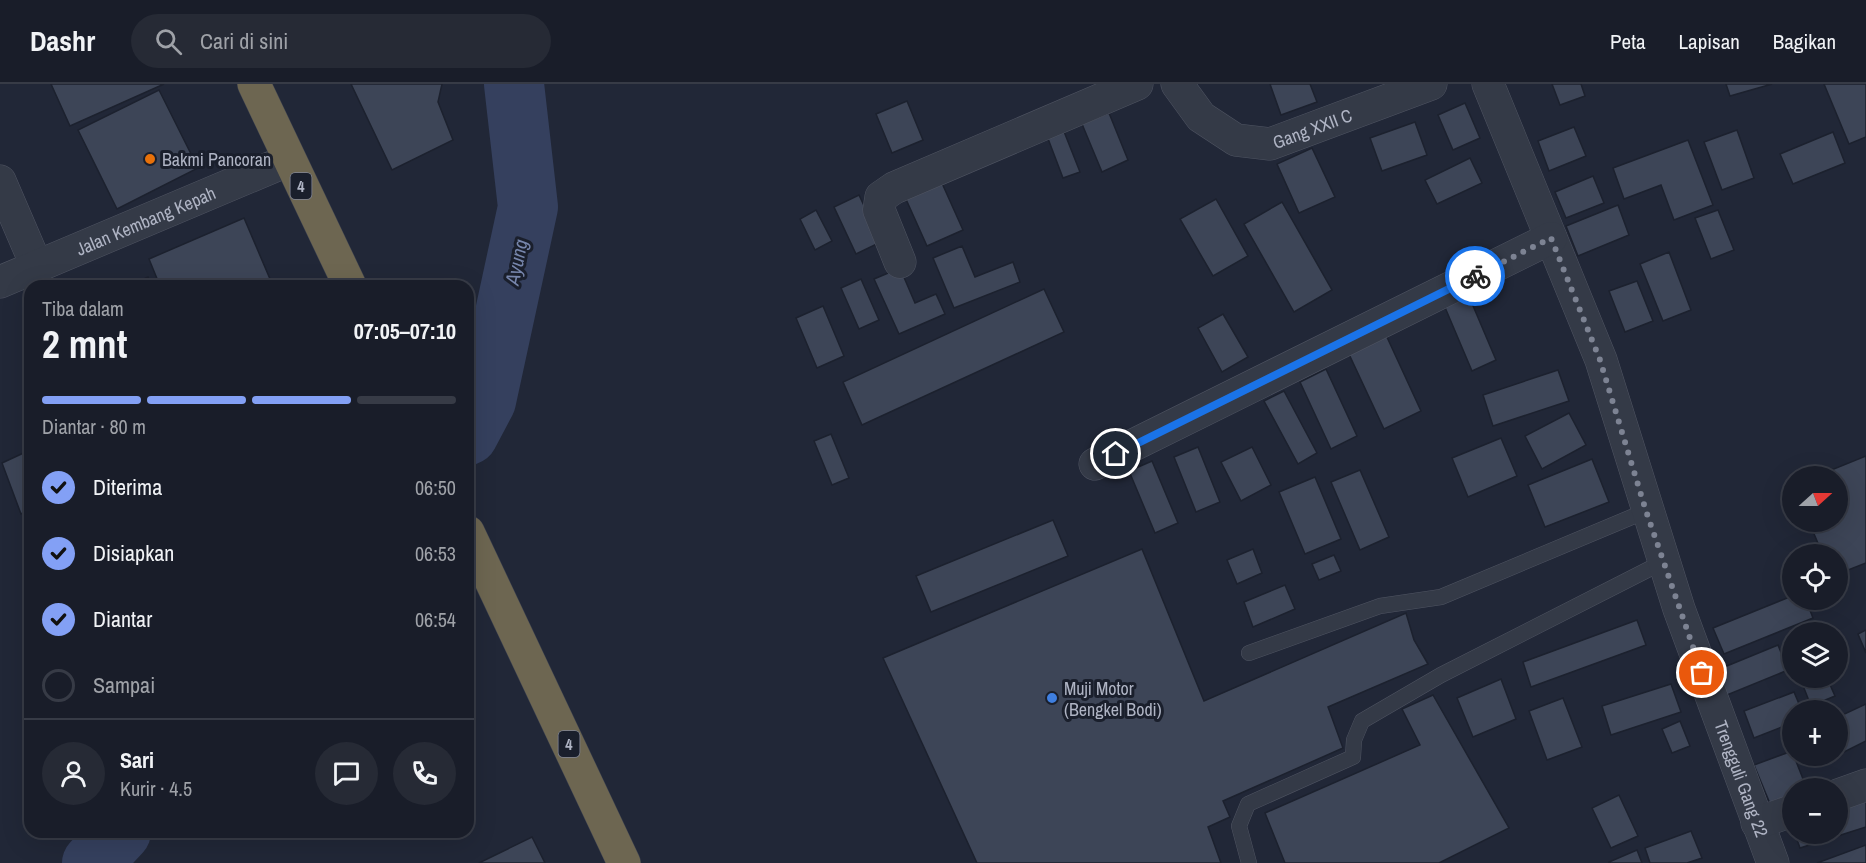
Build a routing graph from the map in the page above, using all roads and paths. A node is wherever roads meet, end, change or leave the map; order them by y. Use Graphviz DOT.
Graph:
graph roads {
  1 [pos="254,84"];
  2 [pos="1137,84"];
  3 [pos="1177,84"];
  4 [pos="1431,84"];
  5 [pos="1488,84"];
  6 [pos="289,160"];
  7 [pos="0,181"];
  8 [pos="1551,238"];
  9 [pos="900,262"];
  10 [pos="40,277"];
  11 [pos="347,280"];
  12 [pos="0,282"];
  13 [pos="1095,464"];
  14 [pos="1646,511"];
  15 [pos="474,545"];
  16 [pos="1663,562"];
  17 [pos="1250,653"];
  18 [pos="1866,785"];
  19 [pos="1848,791"];
  20 [pos="1782,814"];
  21 [pos="1757,823"];
  22 [pos="624,863"];
  23 [pos="1249,863"];
  24 [pos="1773,863"];
  1 -- 6 [label="highway, 4"];
  2 -- 9 [label="street"];
  3 -- 4 [label="street, Gang XXII C"];
  5 -- 8 [label="street, Trengguli Gang 22"];
  6 -- 10 [label="street, Jalan Kembang Kepah"];
  6 -- 11 [label="highway, 4"];
  7 -- 10 [label="street"];
  8 -- 13 [label="street"];
  8 -- 14 [label="street, Trengguli Gang 22"];
  10 -- 12 [label="street, Jalan Kembang Kepah"];
  14 -- 16 [label="street, Trengguli Gang 22"];
  14 -- 17 [label="lane"];
  15 -- 22 [label="highway, 4"];
  16 -- 21 [label="street, Trengguli Gang 22"];
  16 -- 23 [label="lane"];
  18 -- 19 [label="street"];
  20 -- 21 [label="street"];
  21 -- 24 [label="street, Trengguli Gang 22"];
}
